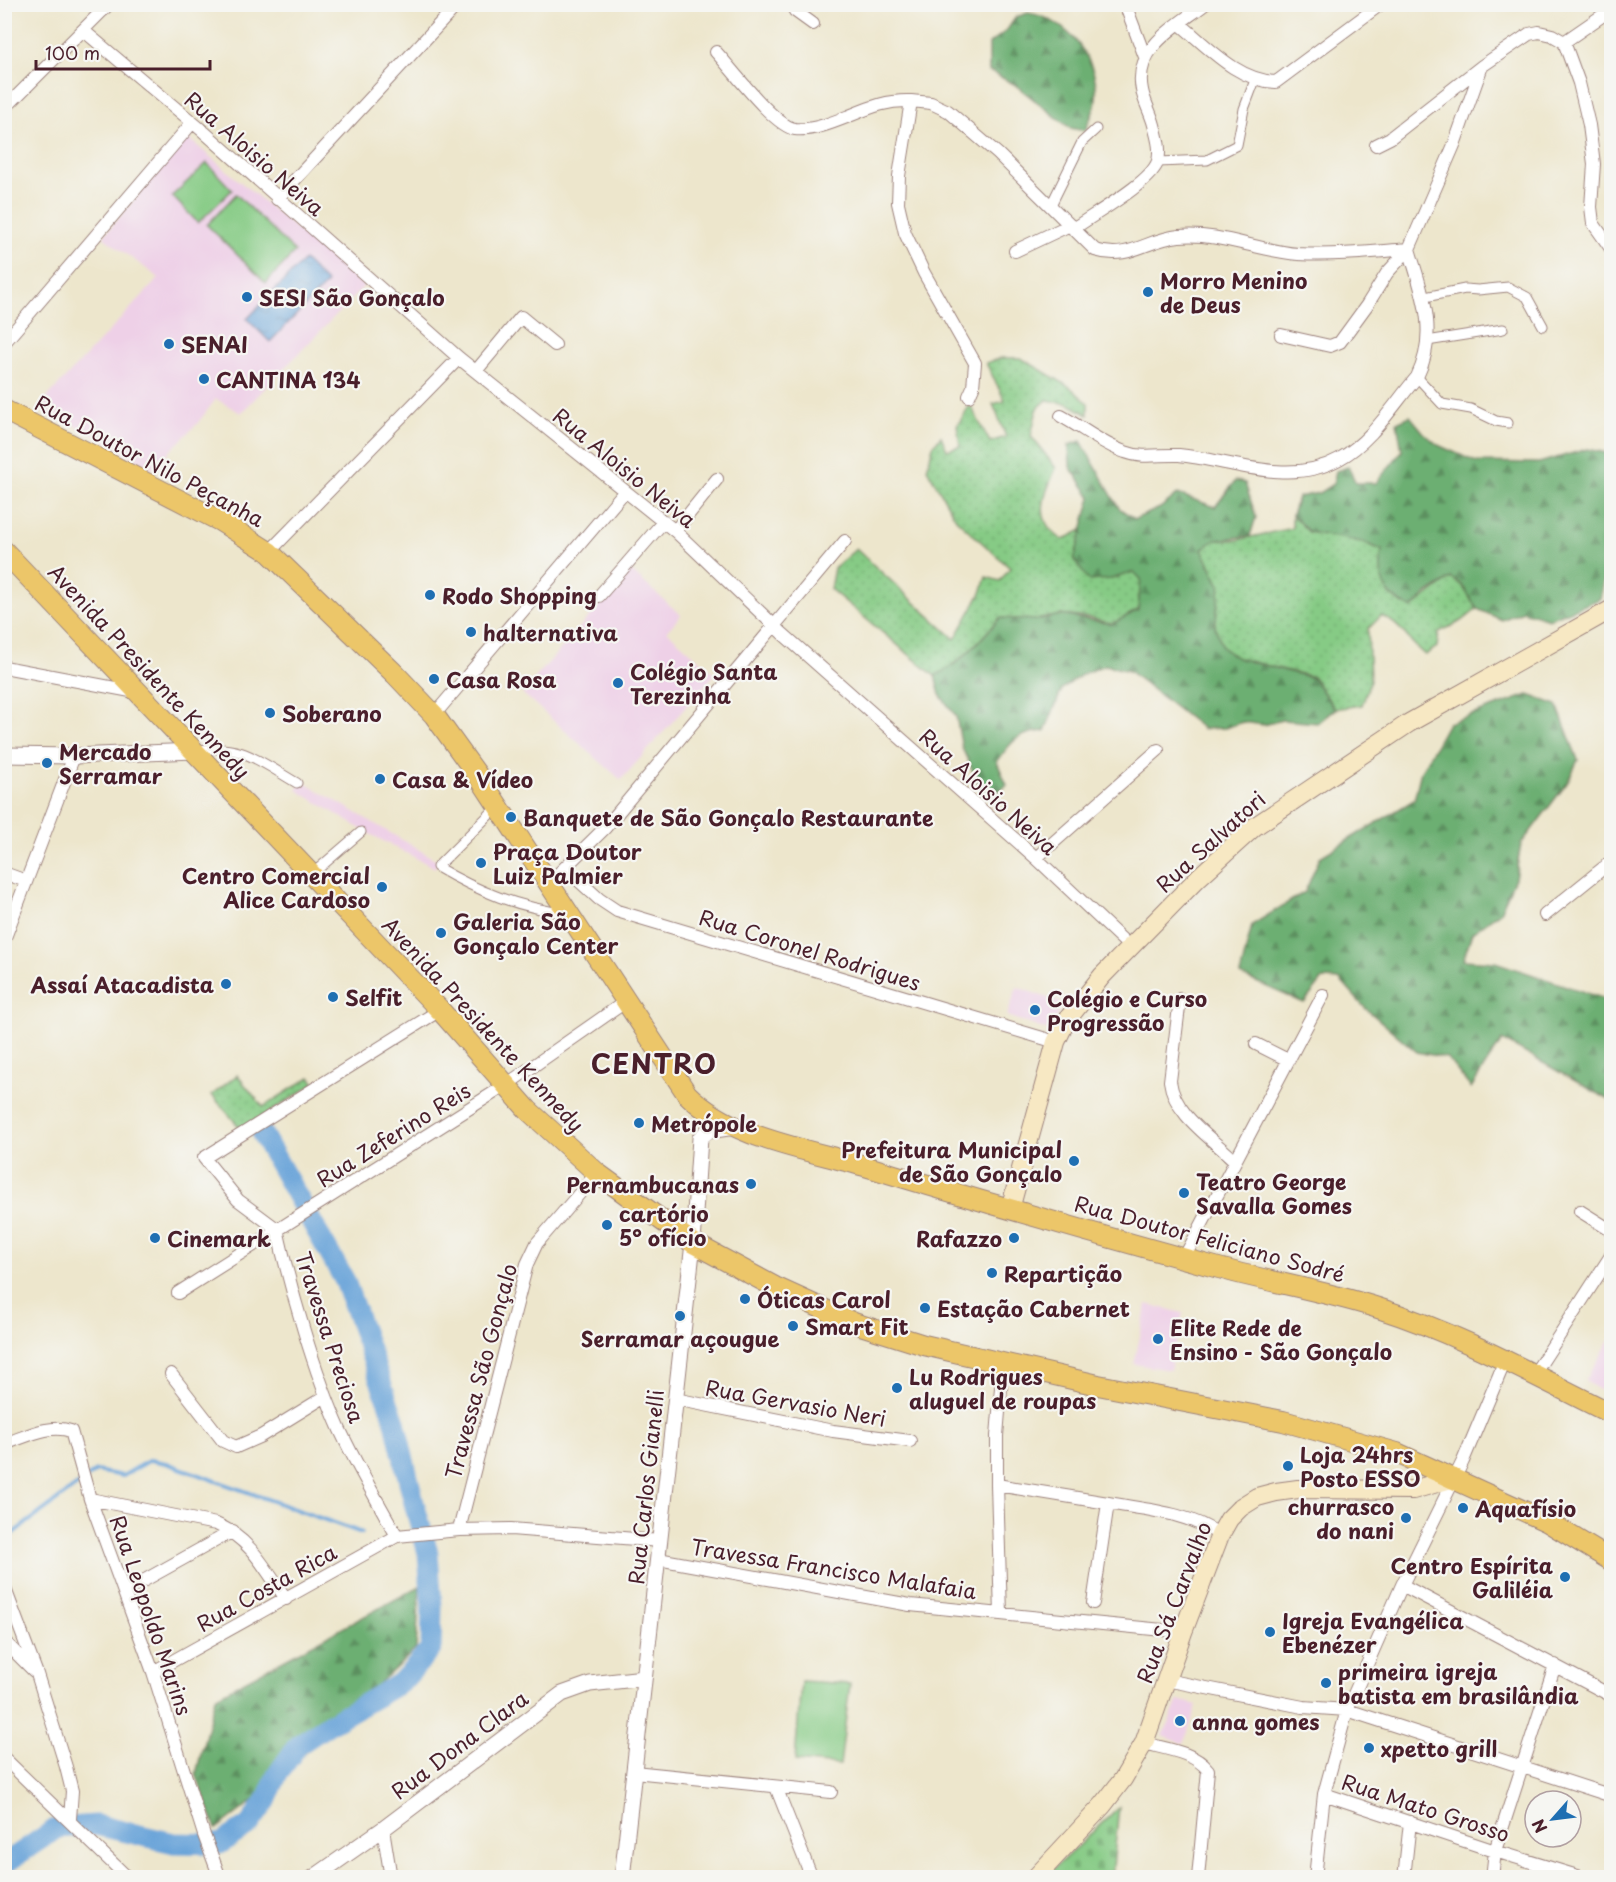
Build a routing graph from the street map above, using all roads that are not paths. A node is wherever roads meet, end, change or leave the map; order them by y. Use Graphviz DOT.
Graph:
graph roads {
  1 [pos="109,4"];
  2 [pos="458,4"];
  3 [pos="791,4"];
  4 [pos="1125,4"];
  5 [pos="1205,4"];
  6 [pos="1381,4"];
  7 [pos="1607,9"];
  8 [pos="813,24"];
  9 [pos="1180,24"];
  10 [pos="84,31"];
  11 [pos="1564,42"];
  12 [pos="716,52"];
  13 [pos="1145,57"];
  14 [pos="1482,66"];
  15 [pos="1255,80"];
  16 [pos="911,101"];
  17 [pos="4,109"];
  18 [pos="192,123"];
  19 [pos="1096,129"];
  20 [pos="1376,145"];
  21 [pos="1158,162"];
  22 [pos="277,199"];
  23 [pos="1051,205"];
  24 [pos="1071,227"];
  25 [pos="1409,249"];
  26 [pos="1611,250"];
  27 [pos="1015,251"];
  28 [pos="1425,297"];
  29 [pos="1544,326"];
  30 [pos="1503,329"];
  31 [pos="1281,335"];
  32 [pos="1428,341"];
  33 [pos="4,343"];
  34 [pos="555,345"];
  35 [pos="459,358"];
  36 [pos="476,371"];
  37 [pos="1417,377"];
  38 [pos="969,396"];
  39 [pos="4,410"];
  40 [pos="1061,416"];
  41 [pos="1508,423"];
  42 [pos="717,479"];
  43 [pos="625,491"];
  44 [pos="664,521"];
  45 [pos="675,531"];
  46 [pos="845,541"];
  47 [pos="4,551"];
  48 [pos="269,552"];
  49 [pos="599,596"];
  50 [pos="1611,609"];
  51 [pos="774,625"];
  52 [pos="4,667"];
  53 [pos="140,692"];
  54 [pos="434,715"];
  55 [pos="1158,750"];
  56 [pos="194,751"];
  57 [pos="4,755"];
  58 [pos="74,756"];
  59 [pos="297,783"];
  60 [pos="497,807"];
  61 [pos="361,831"];
  62 [pos="1036,858"];
  63 [pos="1611,861"];
  64 [pos="566,869"];
  65 [pos="4,873"];
  66 [pos="311,875"];
  67 [pos="26,881"];
  68 [pos="548,884"];
  69 [pos="567,914"];
  70 [pos="1545,915"];
  71 [pos="4,939"];
  72 [pos="1130,946"];
  73 [pos="1323,995"];
  74 [pos="1180,999"];
  75 [pos="626,1002"];
  76 [pos="440,1010"];
  77 [pos="1056,1042"];
  78 [pos="1256,1044"];
  79 [pos="1288,1060"];
  80 [pos="506,1085"];
  81 [pos="735,1127"];
  82 [pos="1235,1161"];
  83 [pos="597,1173"];
  84 [pos="1010,1209"];
  85 [pos="1580,1211"];
  86 [pos="277,1229"];
  87 [pos="1611,1231"];
  88 [pos="693,1243"];
  89 [pos="1611,1254"];
  90 [pos="1184,1258"];
  91 [pos="178,1293"];
  92 [pos="1505,1361"];
  93 [pos="1003,1363"];
  94 [pos="171,1374"];
  95 [pos="1533,1376"];
  96 [pos="326,1396"];
  97 [pos="675,1399"];
  98 [pos="1611,1414"];
  99 [pos="910,1441"];
  100 [pos="4,1444"];
  101 [pos="1454,1478"];
  102 [pos="997,1485"];
  103 [pos="90,1499"];
  104 [pos="1108,1503"];
  105 [pos="459,1530"];
  106 [pos="232,1531"];
  107 [pos="401,1534"];
  108 [pos="1220,1535"];
  109 [pos="660,1541"];
  110 [pos="658,1559"];
  111 [pos="1611,1561"];
  112 [pos="1402,1585"];
  113 [pos="4,1586"];
  114 [pos="125,1591"];
  115 [pos="286,1599"];
  116 [pos="1093,1603"];
  117 [pos="1001,1614"];
  118 [pos="1183,1632"];
  119 [pos="4,1641"];
  120 [pos="1555,1665"];
  121 [pos="153,1672"];
  122 [pos="37,1674"];
  123 [pos="644,1678"];
  124 [pos="1166,1680"];
  125 [pos="1611,1696"];
  126 [pos="1347,1710"];
  127 [pos="1144,1743"];
  128 [pos="4,1758"];
  129 [pos="1521,1765"];
  130 [pos="634,1772"];
  131 [pos="776,1787"];
  132 [pos="831,1792"];
  133 [pos="1324,1794"];
  134 [pos="1611,1796"];
  135 [pos="1410,1822"];
  136 [pos="75,1824"];
  137 [pos="383,1829"];
  138 [pos="1495,1851"];
  139 [pos="1581,1877"];
  140 [pos="128,1878"];
  141 [pos="220,1878"];
  142 [pos="313,1878"];
  143 [pos="391,1878"];
  144 [pos="622,1878"];
  145 [pos="812,1878"];
  146 [pos="1035,1878"];
  147 [pos="1198,1878"];
  148 [pos="1315,1878"];
  149 [pos="1404,1878"];
  150 [pos="1492,1878"];
  1 -- 10 [label="street"];
  2 -- 22 [label="street"];
  3 -- 8 [label="street"];
  4 -- 13 [label="street"];
  5 -- 9 [label="street"];
  6 -- 15 [label="street"];
  7 -- 11 [label="street"];
  9 -- 13 [label="street"];
  9 -- 15 [label="street"];
  10 -- 17 [label="street"];
  10 -- 18 [label="street, Rua Aloisio Neiva"];
  11 -- 14 [label="street"];
  11 -- 26 [label="street"];
  12 -- 16 [label="street"];
  13 -- 21 [label="street"];
  14 -- 20 [label="street"];
  14 -- 25 [label="street"];
  15 -- 21 [label="street"];
  16 -- 23 [label="street"];
  16 -- 38 [label="street"];
  18 -- 22 [label="street, Rua Aloisio Neiva"];
  18 -- 33 [label="street"];
  19 -- 23 [label="street"];
  21 -- 24 [label="street"];
  22 -- 35 [label="street, Rua Aloisio Neiva"];
  23 -- 24 [label="street"];
  24 -- 25 [label="street"];
  24 -- 27 [label="street"];
  25 -- 28 [label="street"];
  25 -- 31 [label="street"];
  28 -- 29 [label="street"];
  28 -- 32 [label="street"];
  30 -- 32 [label="street"];
  32 -- 37 [label="street"];
  34 -- 36 [label="street"];
  35 -- 36 [label="street, Rua Aloisio Neiva"];
  35 -- 48 [label="street"];
  36 -- 43 [label="street, Rua Aloisio Neiva"];
  37 -- 40 [label="street"];
  37 -- 41 [label="street"];
  39 -- 48 [label="main road, Rua Doutor Nilo Peçanha"];
  42 -- 45 [label="street"];
  43 -- 44 [label="street, Rua Aloisio Neiva"];
  43 -- 54 [label="street"];
  44 -- 45 [label="street, Rua Aloisio Neiva"];
  44 -- 49 [label="street"];
  45 -- 51 [label="street, Rua Aloisio Neiva"];
  46 -- 51 [label="street"];
  47 -- 53 [label="main road, Avenida Presidente Kennedy"];
  48 -- 54 [label="main road, Rua Doutor Nilo Peçanha"];
  50 -- 72 [label="main road, Rua Salvatori"];
  51 -- 62 [label="street, Rua Aloisio Neiva"];
  51 -- 64 [label="street"];
  52 -- 53 [label="street"];
  53 -- 56 [label="main road, Avenida Presidente Kennedy"];
  54 -- 60 [label="main road, Rua Doutor Nilo Peçanha"];
  55 -- 62 [label="street"];
  56 -- 58 [label="street"];
  56 -- 59 [label="street"];
  56 -- 66 [label="main road, Avenida Presidente Kennedy"];
  57 -- 58 [label="street"];
  58 -- 67 [label="street"];
  60 -- 68 [label="main road, Rua Doutor Nilo Peçanha"];
  60 -- 69 [label="street"];
  61 -- 66 [label="street"];
  62 -- 72 [label="street, Rua Aloisio Neiva"];
  63 -- 70 [label="street"];
  64 -- 68 [label="street"];
  64 -- 77 [label="street, Rua Coronel Rodrigues"];
  65 -- 67 [label="street"];
  66 -- 76 [label="main road, Avenida Presidente Kennedy"];
  67 -- 71 [label="street"];
  68 -- 69 [label="main road, Rua Doutor Feliciano Sodré"];
  69 -- 75 [label="main road, Rua Doutor Feliciano Sodré"];
  72 -- 77 [label="main road, Rua Salvatori"];
  73 -- 79 [label="street"];
  74 -- 82 [label="street"];
  75 -- 80 [label="street, Rua Zeferino Reis"];
  75 -- 81 [label="main road, Rua Doutor Feliciano Sodré"];
  76 -- 80 [label="main road, Avenida Presidente Kennedy"];
  76 -- 86 [label="street, Travessa Preciosa"];
  77 -- 84 [label="main road, Rua Salvatori"];
  78 -- 79 [label="street"];
  79 -- 82 [label="street"];
  80 -- 83 [label="main road, Avenida Presidente Kennedy"];
  80 -- 86 [label="street, Rua Zeferino Reis"];
  81 -- 84 [label="main road, Rua Doutor Feliciano Sodré"];
  81 -- 88 [label="street, Rua Carlos Gianelli"];
  82 -- 90 [label="street"];
  83 -- 88 [label="main road, Avenida Presidente Kennedy"];
  83 -- 105 [label="street, Travessa São Gonçalo"];
  84 -- 90 [label="main road, Rua Doutor Feliciano Sodré"];
  85 -- 87 [label="street"];
  86 -- 91 [label="street, Rua Zeferino Reis"];
  86 -- 96 [label="street, Travessa Preciosa"];
  88 -- 93 [label="main road, Avenida Presidente Kennedy"];
  88 -- 97 [label="street, Rua Carlos Gianelli"];
  89 -- 95 [label="street"];
  90 -- 92 [label="main road, Rua Doutor Feliciano Sodré"];
  92 -- 95 [label="main road, Rua Doutor Feliciano Sodré"];
  92 -- 101 [label="street"];
  93 -- 101 [label="main road, Avenida Presidente Kennedy"];
  93 -- 102 [label="street"];
  94 -- 96 [label="street"];
  95 -- 98 [label="main road, Rua Doutor Feliciano Sodré"];
  96 -- 107 [label="street, Travessa Preciosa"];
  97 -- 99 [label="street, Rua Gervasio Neri"];
  97 -- 109 [label="street, Rua Carlos Gianelli"];
  100 -- 103 [label="street, Rua Leopoldo Marins"];
  101 -- 108 [label="main road, Rua Sá Carvalho"];
  101 -- 111 [label="main road, Avenida Presidente Kennedy"];
  101 -- 112 [label="street"];
  102 -- 104 [label="street"];
  102 -- 117 [label="street"];
  103 -- 106 [label="street"];
  103 -- 114 [label="street, Rua Leopoldo Marins"];
  104 -- 108 [label="street"];
  104 -- 116 [label="street"];
  105 -- 107 [label="street"];
  105 -- 109 [label="street"];
  106 -- 114 [label="street"];
  106 -- 115 [label="street"];
  107 -- 115 [label="street, Rua Costa Rica"];
  108 -- 118 [label="main road, Rua Sá Carvalho"];
  109 -- 110 [label="street, Rua Carlos Gianelli"];
  110 -- 117 [label="street, Travessa Francisco Malafaia"];
  110 -- 123 [label="street, Rua Carlos Gianelli"];
  112 -- 120 [label="street"];
  112 -- 126 [label="street"];
  113 -- 122 [label="street"];
  114 -- 121 [label="street, Rua Leopoldo Marins"];
  115 -- 121 [label="street, Rua Costa Rica"];
  117 -- 118 [label="street, Travessa Francisco Malafaia"];
  118 -- 124 [label="main road, Rua Sá Carvalho"];
  119 -- 122 [label="street"];
  120 -- 125 [label="street"];
  120 -- 129 [label="street"];
  121 -- 141 [label="street, Rua Leopoldo Marins"];
  122 -- 136 [label="street"];
  123 -- 130 [label="street, Rua Carlos Gianelli"];
  123 -- 137 [label="street, Rua Dona Clara"];
  124 -- 126 [label="street"];
  124 -- 127 [label="main road, Rua Sá Carvalho"];
  126 -- 129 [label="street"];
  126 -- 133 [label="street"];
  127 -- 146 [label="main road, Rua Sá Carvalho"];
  127 -- 147 [label="street"];
  128 -- 136 [label="street"];
  129 -- 134 [label="street"];
  129 -- 138 [label="street"];
  130 -- 131 [label="street"];
  130 -- 144 [label="street, Rua Carlos Gianelli"];
  131 -- 132 [label="street"];
  131 -- 145 [label="street"];
  133 -- 135 [label="street, Rua Mato Grosso"];
  133 -- 148 [label="street"];
  135 -- 138 [label="street, Rua Mato Grosso"];
  135 -- 149 [label="street"];
  136 -- 140 [label="street"];
  137 -- 142 [label="street, Rua Dona Clara"];
  137 -- 143 [label="street"];
  138 -- 139 [label="street, Rua Mato Grosso"];
  138 -- 150 [label="street"];
}
